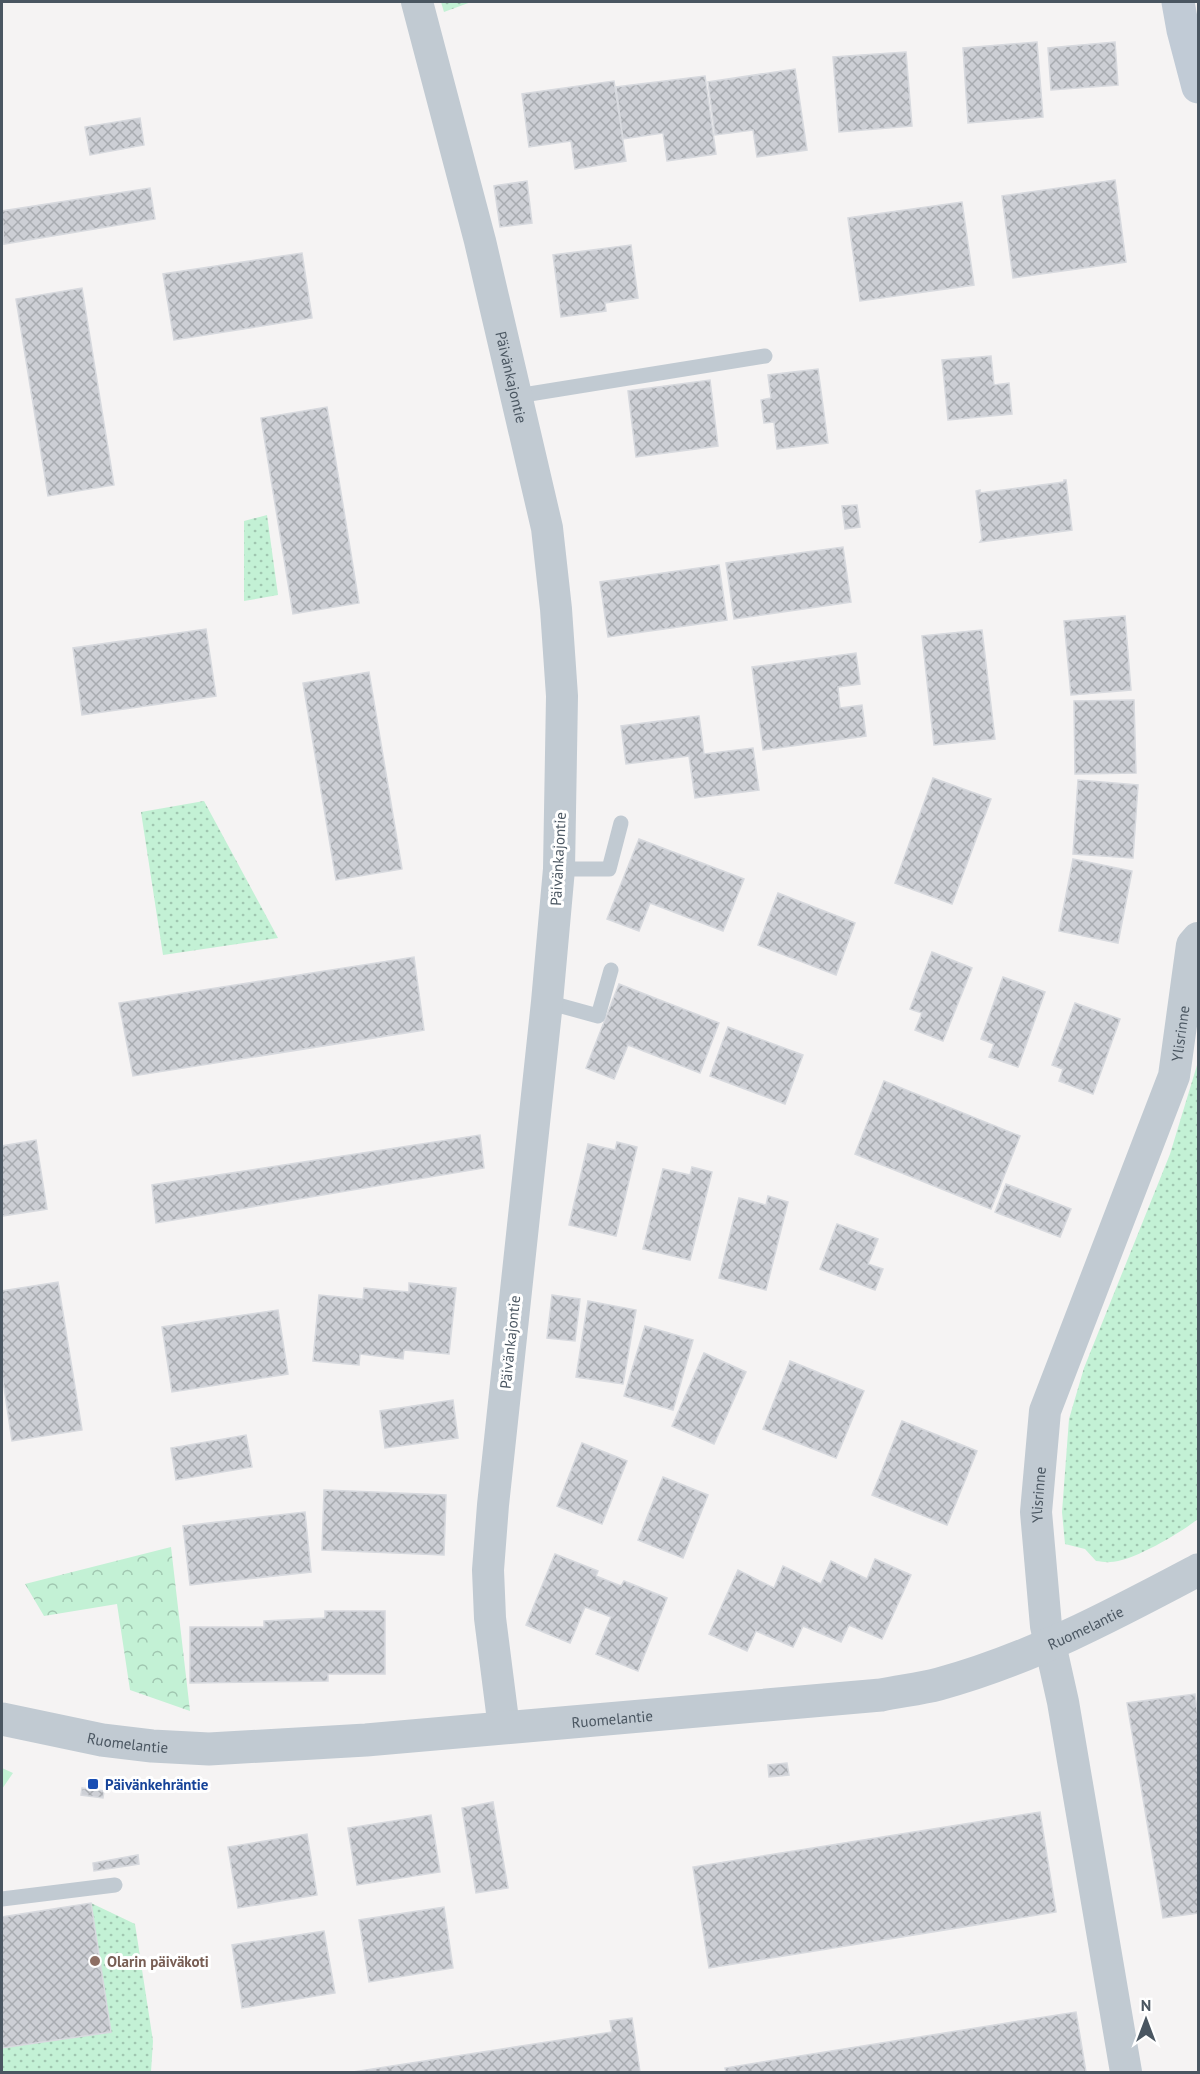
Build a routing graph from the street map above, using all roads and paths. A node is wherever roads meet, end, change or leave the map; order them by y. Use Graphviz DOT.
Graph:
graph roads {
  1 [pos="417,2"];
  2 [pos="1178,2"];
  3 [pos="1198,87"];
  4 [pos="765,356"];
  5 [pos="517,396"];
  6 [pos="621,823"];
  7 [pos="559,869"];
  8 [pos="1198,938"];
  9 [pos="611,970"];
  10 [pos="547,1002"];
  11 [pos="1198,1570"];
  12 [pos="1050,1644"];
  13 [pos="2,1719"];
  14 [pos="504,1728"];
  15 [pos="115,1885"];
  16 [pos="2,1899"];
  17 [pos="1126,2073"];
  1 -- 5 [label="street, Päivänkajontie"];
  2 -- 3 [label="main road"];
  4 -- 5 [label="lane"];
  5 -- 7 [label="street, Päivänkajontie"];
  6 -- 7 [label="lane"];
  7 -- 10 [label="street, Päivänkajontie"];
  8 -- 12 [label="street, Ylisrinne"];
  9 -- 10 [label="lane"];
  10 -- 14 [label="street, Päivänkajontie"];
  11 -- 12 [label="street, Ruomelantie"];
  12 -- 14 [label="street, Ruomelantie"];
  12 -- 17 [label="street, Ylisrinne"];
  13 -- 14 [label="street, Ruomelantie"];
  15 -- 16 [label="lane"];
}
